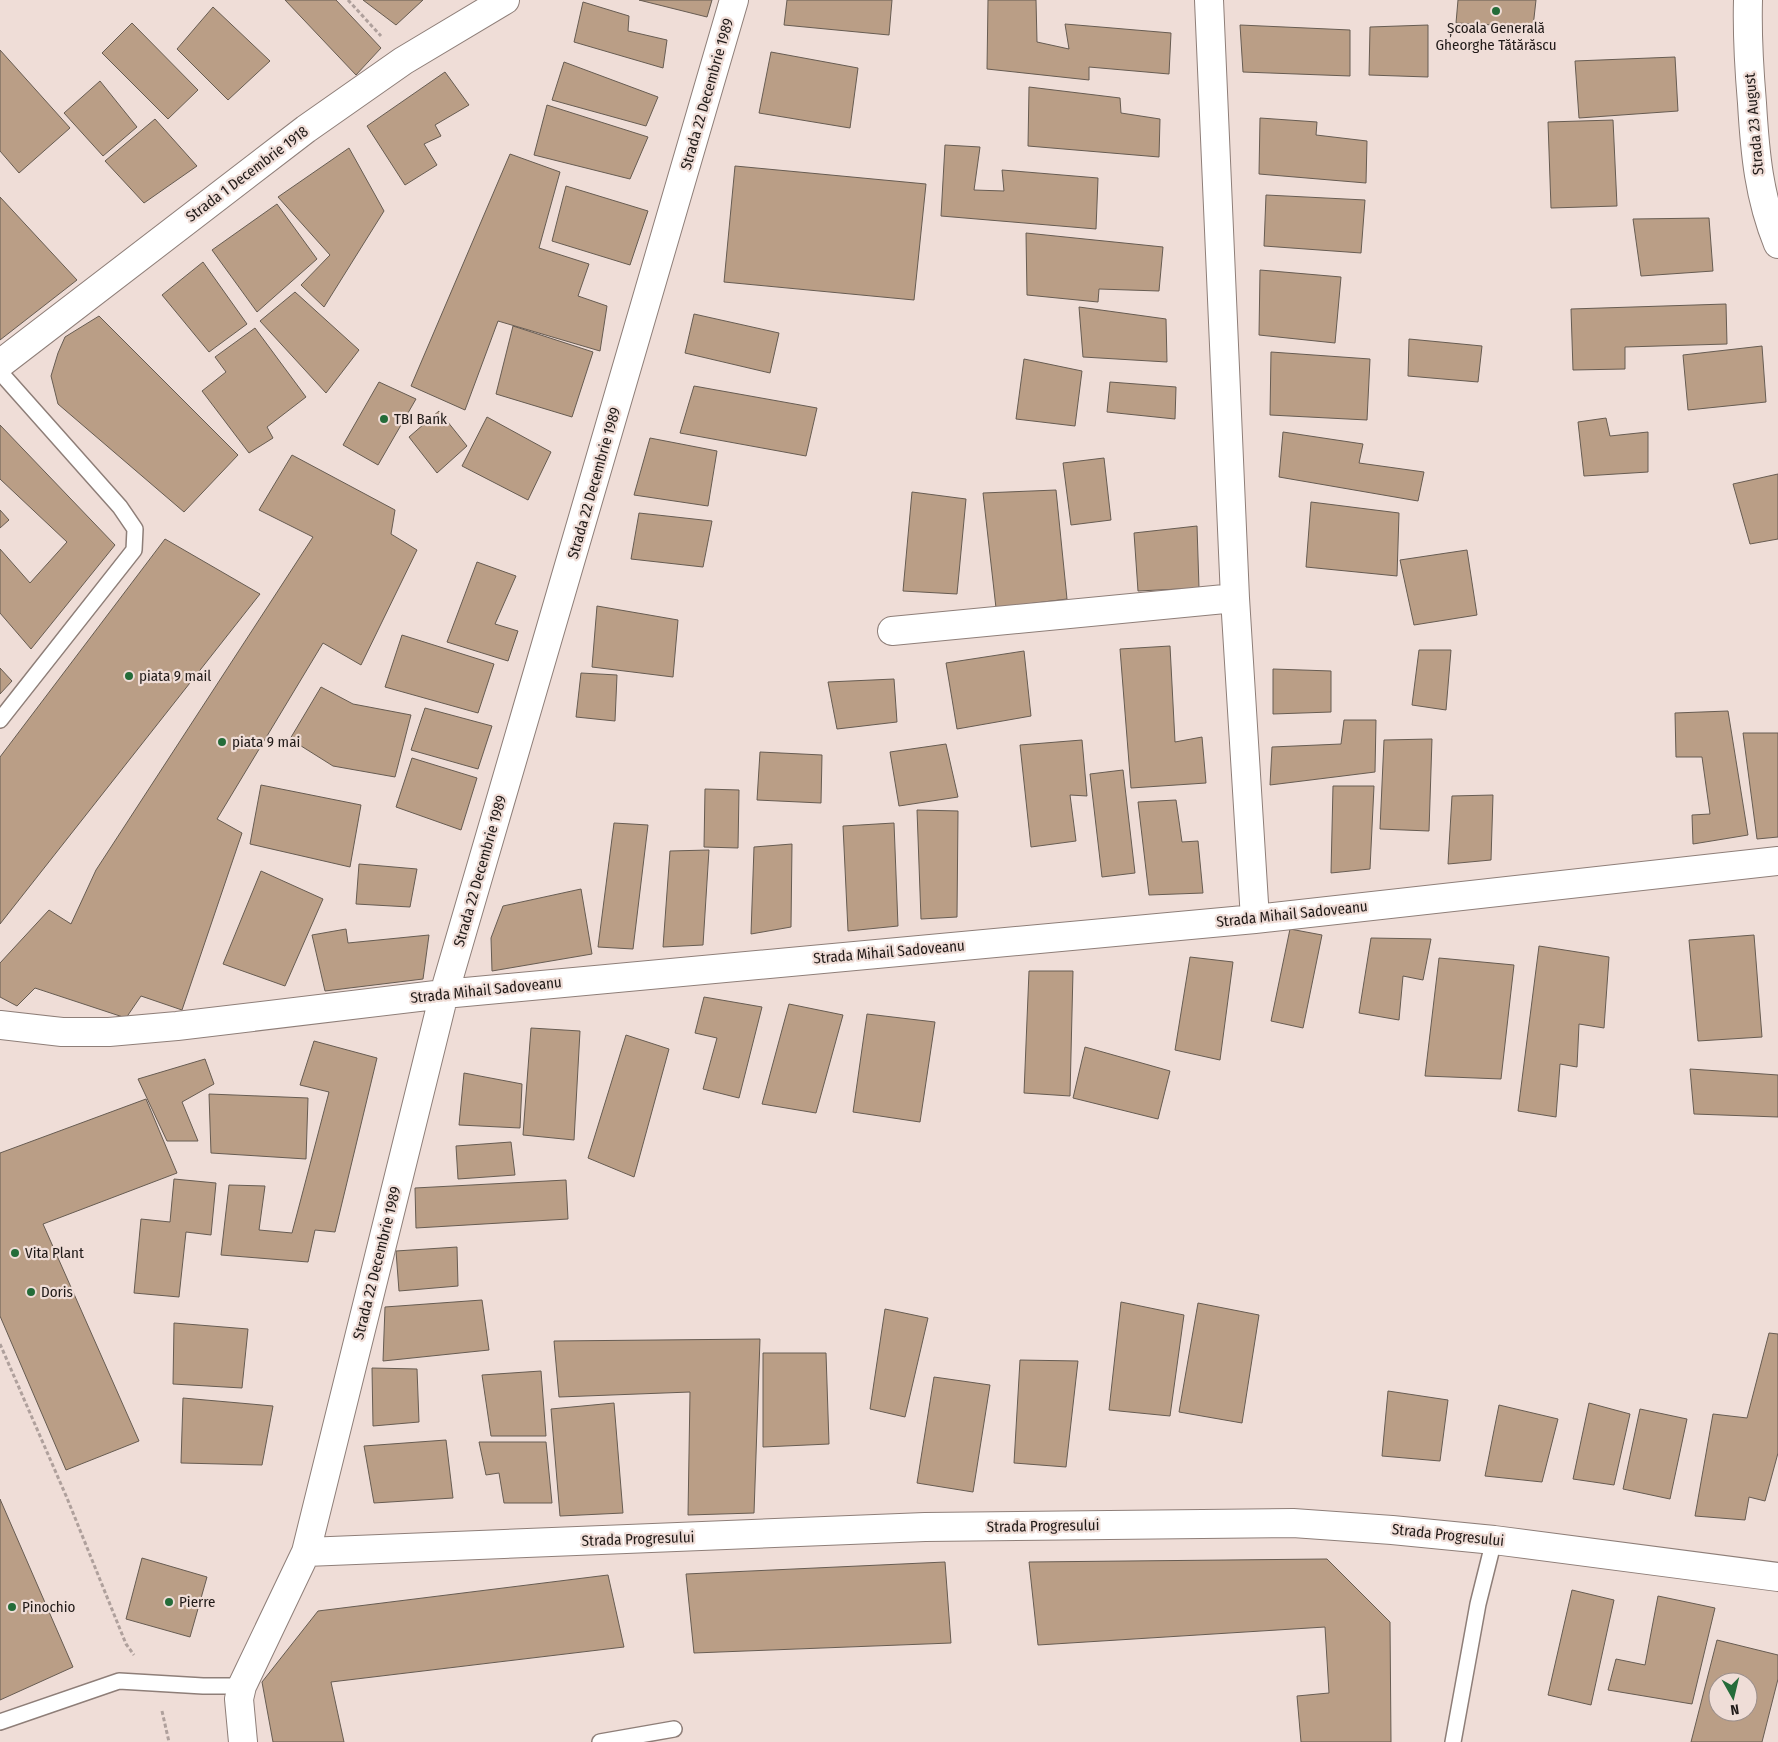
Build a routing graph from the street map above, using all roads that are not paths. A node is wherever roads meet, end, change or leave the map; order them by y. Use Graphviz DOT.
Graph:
graph roads {
  1 [pos="505,0"];
  2 [pos="734,0"];
  3 [pos="1209,0"];
  4 [pos="1748,0"];
  5 [pos="1778,244"];
  6 [pos="0,364"];
  7 [pos="0,372"];
  8 [pos="1235,598"];
  9 [pos="892,631"];
  10 [pos="0,720"];
  11 [pos="1778,861"];
  12 [pos="1255,918"];
  13 [pos="444,994"];
  14 [pos="0,1025"];
  15 [pos="1494,1540"];
  16 [pos="306,1552"];
  17 [pos="1778,1577"];
  18 [pos="242,1686"];
  19 [pos="0,1722"];
  20 [pos="674,1728"];
  21 [pos="243,1742"];
  22 [pos="600,1742"];
  23 [pos="1453,1742"];
  1 -- 6 [label="street, Strada 1 Decembrie 1918"];
  2 -- 13 [label="street, Strada 22 Decembrie 1989"];
  3 -- 8 [label="street"];
  4 -- 5 [label="street, Strada 23 August"];
  7 -- 10 [label="lane"];
  8 -- 9 [label="street"];
  8 -- 12 [label="street"];
  11 -- 12 [label="street, Strada Mihail Sadoveanu"];
  12 -- 13 [label="street, Strada Mihail Sadoveanu"];
  13 -- 14 [label="street, Strada Mihail Sadoveanu"];
  13 -- 16 [label="street, Strada 22 Decembrie 1989"];
  15 -- 16 [label="street, Strada Progresului"];
  15 -- 17 [label="street, Strada Progresului"];
  15 -- 23 [label="lane"];
  16 -- 18 [label="street, Strada 22 Decembrie 1989"];
  18 -- 19 [label="lane"];
  18 -- 21 [label="street, Strada 22 Decembrie 1989"];
  20 -- 22 [label="lane"];
}
